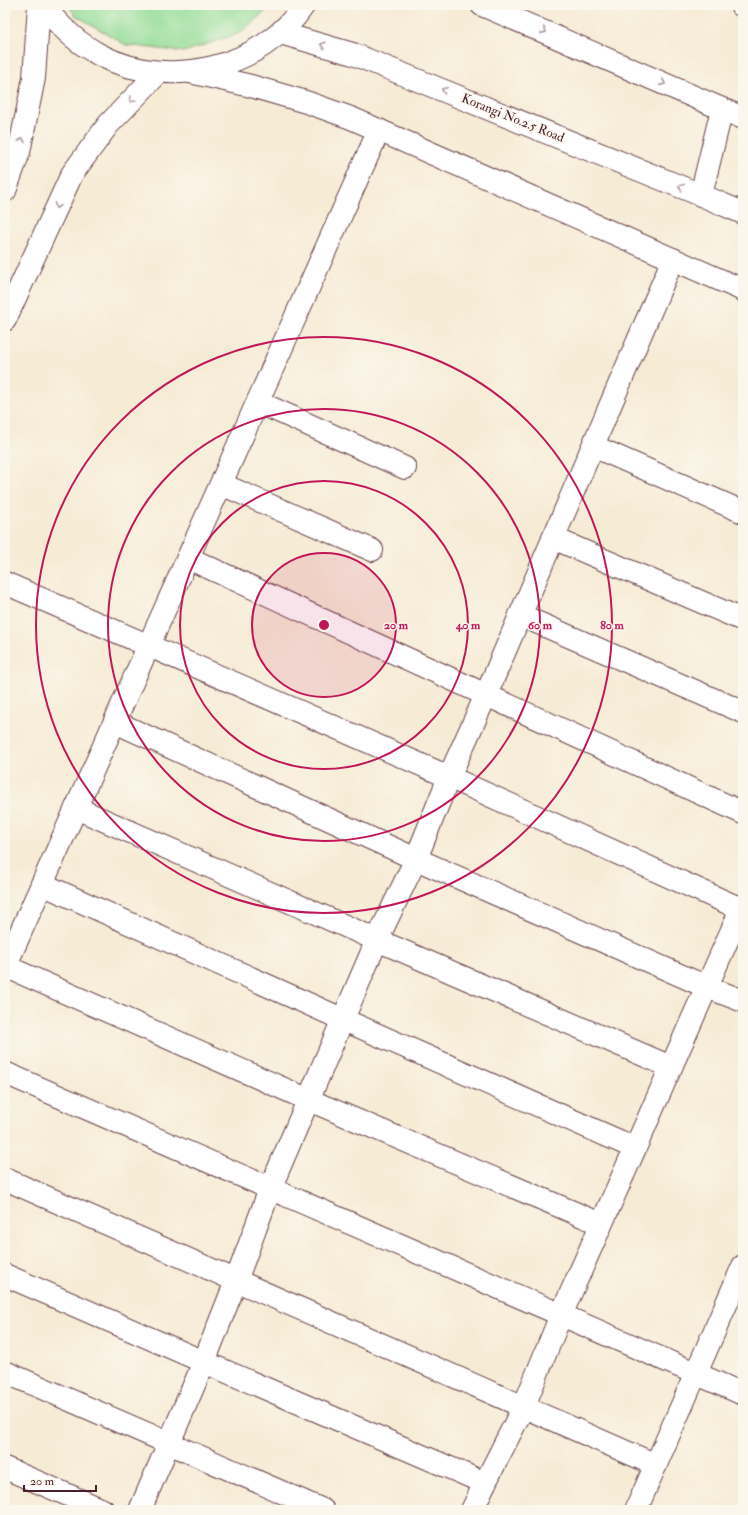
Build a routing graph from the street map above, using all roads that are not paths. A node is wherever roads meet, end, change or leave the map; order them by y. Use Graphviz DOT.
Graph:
graph roads {
  1 [pos="39,5"];
  2 [pos="43,5"];
  3 [pos="304,5"];
  4 [pos="482,5"];
  5 [pos="519,12"];
  6 [pos="280,32"];
  7 [pos="159,72"];
  8 [pos="190,72"];
  9 [pos="722,109"];
  10 [pos="743,118"];
  11 [pos="379,130"];
  12 [pos="5,191"];
  13 [pos="701,195"];
  14 [pos="743,213"];
  15 [pos="673,259"];
  16 [pos="743,290"];
  17 [pos="5,320"];
  18 [pos="258,402"];
  19 [pos="594,446"];
  20 [pos="406,468"];
  21 [pos="221,484"];
  22 [pos="743,512"];
  23 [pos="553,538"];
  24 [pos="372,550"];
  25 [pos="188,558"];
  26 [pos="5,583"];
  27 [pos="520,614"];
  28 [pos="743,620"];
  29 [pos="149,646"];
  30 [pos="486,695"];
  31 [pos="743,712"];
  32 [pos="115,722"];
  33 [pos="449,777"];
  34 [pos="76,808"];
  35 [pos="743,814"];
  36 [pos="416,859"];
  37 [pos="42,884"];
  38 [pos="742,907"];
  39 [pos="377,940"];
  40 [pos="5,966"];
  41 [pos="707,987"];
  42 [pos="743,1001"];
  43 [pos="344,1020"];
  44 [pos="671,1067"];
  45 [pos="5,1073"];
  46 [pos="309,1100"];
  47 [pos="635,1148"];
  48 [pos="5,1179"];
  49 [pos="270,1189"];
  50 [pos="601,1224"];
  51 [pos="743,1266"];
  52 [pos="5,1274"];
  53 [pos="236,1281"];
  54 [pos="561,1315"];
  55 [pos="204,1362"];
  56 [pos="5,1372"];
  57 [pos="696,1374"];
  58 [pos="741,1389"];
  59 [pos="524,1406"];
  60 [pos="169,1444"];
  61 [pos="656,1465"];
  62 [pos="5,1468"];
  63 [pos="485,1483"];
  64 [pos="103,1510"];
  65 [pos="140,1510"];
  66 [pos="323,1510"];
  67 [pos="472,1510"];
  68 [pos="636,1510"];
  12 -- 1 [label="street, one-way"];
  2 -- 7 [label="street"];
  3 -- 6 [label="street"];
  4 -- 5 [label="street"];
  5 -- 9 [label="street, one-way"];
  6 -- 8 [label="street"];
  13 -- 6 [label="street, Korangi No.2.5 Road, one-way"];
  7 -- 8 [label="street"];
  7 -- 17 [label="street, one-way"];
  8 -- 11 [label="street"];
  9 -- 10 [label="street"];
  9 -- 13 [label="street"];
  11 -- 15 [label="street"];
  11 -- 18 [label="street"];
  13 -- 14 [label="street, Korangi No.2.5 Road"];
  15 -- 16 [label="street"];
  15 -- 19 [label="street"];
  18 -- 20 [label="street"];
  18 -- 21 [label="street"];
  19 -- 22 [label="street"];
  19 -- 23 [label="street"];
  21 -- 24 [label="street"];
  21 -- 25 [label="street"];
  23 -- 27 [label="street"];
  23 -- 28 [label="street"];
  25 -- 29 [label="street"];
  25 -- 30 [label="street"];
  26 -- 29 [label="street"];
  27 -- 30 [label="street"];
  27 -- 31 [label="street"];
  29 -- 32 [label="street"];
  29 -- 33 [label="street"];
  30 -- 33 [label="street"];
  30 -- 35 [label="street"];
  32 -- 34 [label="street"];
  32 -- 36 [label="street"];
  33 -- 36 [label="street"];
  33 -- 38 [label="street"];
  34 -- 37 [label="street"];
  34 -- 39 [label="street"];
  36 -- 39 [label="street"];
  36 -- 41 [label="street"];
  37 -- 40 [label="street"];
  37 -- 43 [label="street"];
  38 -- 41 [label="street"];
  39 -- 43 [label="street"];
  39 -- 44 [label="street"];
  40 -- 46 [label="street"];
  41 -- 42 [label="street"];
  41 -- 44 [label="street"];
  43 -- 46 [label="street"];
  43 -- 47 [label="street"];
  44 -- 47 [label="street"];
  45 -- 49 [label="street"];
  46 -- 49 [label="street"];
  46 -- 50 [label="street"];
  47 -- 50 [label="street"];
  48 -- 53 [label="street"];
  49 -- 53 [label="street"];
  49 -- 54 [label="street"];
  50 -- 54 [label="street"];
  51 -- 57 [label="street"];
  52 -- 55 [label="street"];
  53 -- 55 [label="street"];
  53 -- 59 [label="street"];
  54 -- 57 [label="street"];
  54 -- 59 [label="street"];
  55 -- 60 [label="street"];
  55 -- 63 [label="street"];
  56 -- 60 [label="street"];
  57 -- 58 [label="street"];
  57 -- 61 [label="street"];
  59 -- 61 [label="street"];
  59 -- 63 [label="street"];
  60 -- 65 [label="street"];
  60 -- 66 [label="street"];
  61 -- 68 [label="street"];
  62 -- 64 [label="street"];
  63 -- 67 [label="street"];
}
